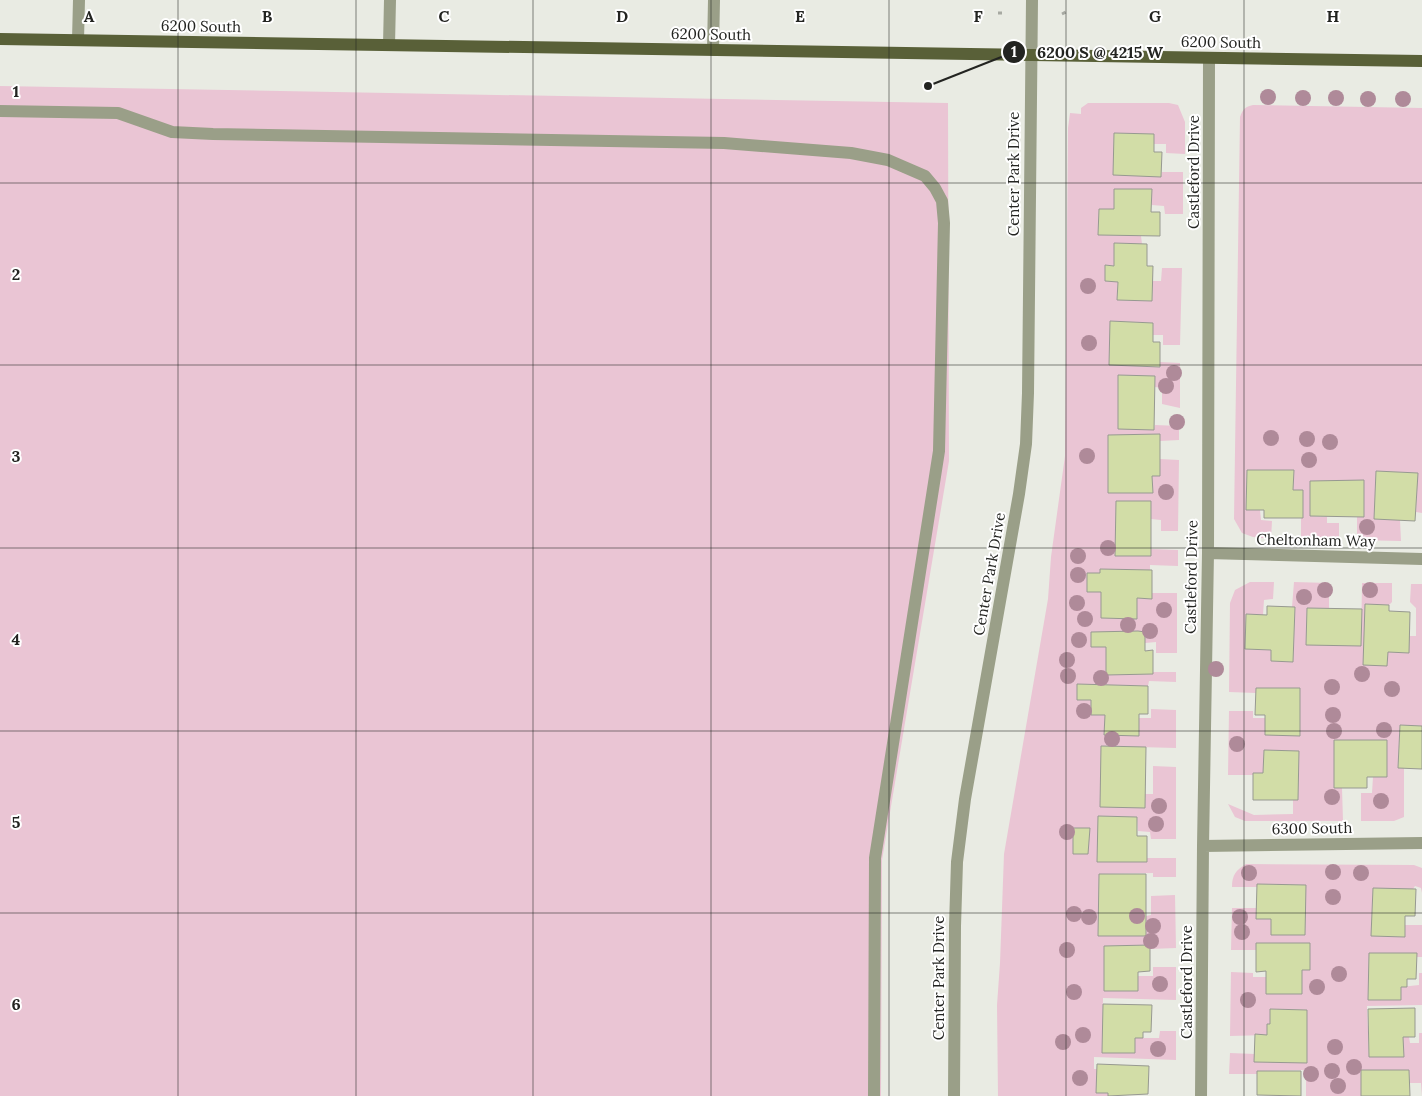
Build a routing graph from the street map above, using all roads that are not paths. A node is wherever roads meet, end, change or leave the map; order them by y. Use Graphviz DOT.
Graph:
graph roads {
  1 [pos="79,0"];
  2 [pos="390,0"];
  3 [pos="714,0"];
  4 [pos="1032,0"];
  5 [pos="0,39"];
  6 [pos="78,40"];
  7 [pos="389,45"];
  8 [pos="713,50"];
  9 [pos="1031,55"];
  10 [pos="1209,58"];
  11 [pos="1422,61"];
  12 [pos="0,111"];
  13 [pos="1208,553"];
  14 [pos="1422,559"];
  15 [pos="1422,844"];
  16 [pos="1203,846"];
  17 [pos="874,1096"];
  18 [pos="954,1096"];
  19 [pos="1201,1096"];
  1 -- 6 [label="street"];
  2 -- 7 [label="street"];
  3 -- 8 [label="street"];
  4 -- 9 [label="street, Center Park Drive"];
  5 -- 6 [label="main road, 6200 South"];
  6 -- 7 [label="main road, 6200 South"];
  7 -- 8 [label="main road, 6200 South"];
  8 -- 9 [label="main road, 6200 South"];
  9 -- 10 [label="main road, 6200 South"];
  9 -- 18 [label="street, Center Park Drive"];
  10 -- 11 [label="main road, 6200 South"];
  10 -- 13 [label="street, Castleford Drive"];
  12 -- 17 [label="street"];
  13 -- 14 [label="street, Cheltonham Way"];
  13 -- 16 [label="street, Castleford Drive"];
  15 -- 16 [label="street, 6300 South"];
  16 -- 19 [label="street, Castleford Drive"];
}
